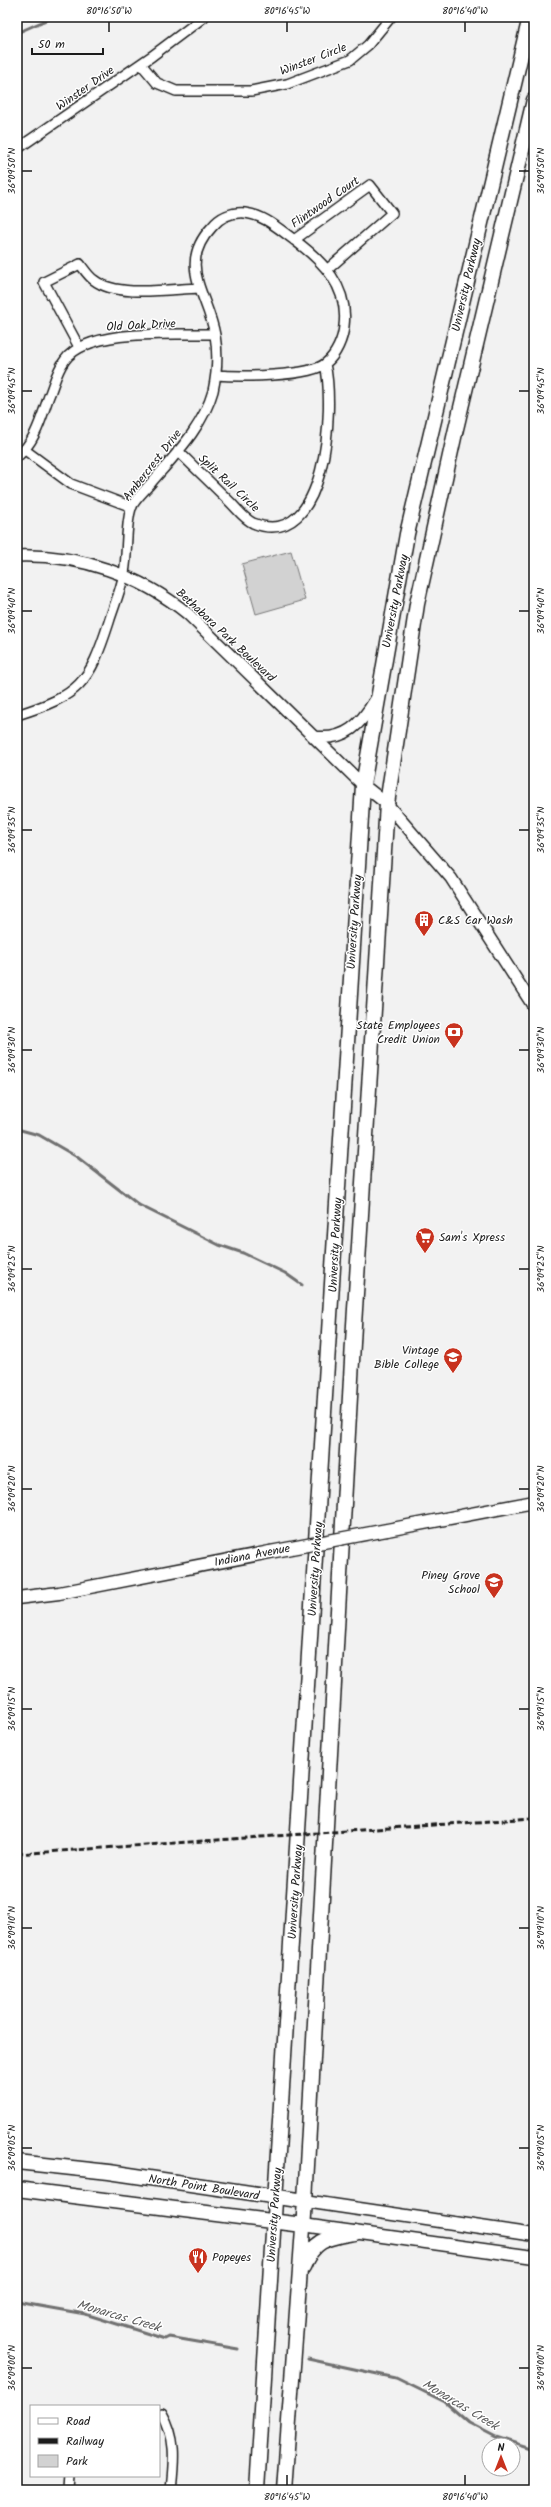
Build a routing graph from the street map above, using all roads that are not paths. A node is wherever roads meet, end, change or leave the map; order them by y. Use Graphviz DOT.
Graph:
graph roads {
  1 [pos="204,17"];
  2 [pos="391,17"];
  3 [pos="530,17"];
  4 [pos="141,64"];
  5 [pos="534,100"];
  6 [pos="17,149"];
  7 [pos="294,240"];
  8 [pos="328,269"];
  9 [pos="199,288"];
  10 [pos="214,334"];
  11 [pos="79,347"];
  12 [pos="325,364"];
  13 [pos="216,375"];
  14 [pos="25,450"];
  15 [pos="178,451"];
  16 [pos="17,457"];
  17 [pos="132,507"];
  18 [pos="17,556"];
  19 [pos="124,575"];
  20 [pos="378,696"];
  21 [pos="17,715"];
  22 [pos="314,737"];
  23 [pos="363,785"];
  24 [pos="387,804"];
  25 [pos="534,1008"];
  26 [pos="534,1502"];
  27 [pos="17,1598"];
  28 [pos="17,2162"];
  29 [pos="17,2189"];
  30 [pos="276,2198"];
  31 [pos="304,2201"];
  32 [pos="274,2221"];
  33 [pos="303,2225"];
  34 [pos="354,2232"];
  35 [pos="534,2235"];
  36 [pos="534,2257"];
  37 [pos="299,2277"];
  38 [pos="162,2413"];
  39 [pos="69,2477"];
  40 [pos="68,2490"];
  41 [pos="172,2490"];
  42 [pos="257,2490"];
  43 [pos="284,2490"];
  1 -- 4 [label="street, Winster Drive"];
  2 -- 4 [label="street, Winster Circle"];
  3 -- 20 [label="main road, University Parkway"];
  4 -- 6 [label="street, Winster Drive"];
  5 -- 24 [label="main road, University Parkway"];
  7 -- 8 [label="street, Ambercrest Drive"];
  7 -- 8 [label="street, Flintwood Court"];
  7 -- 9 [label="street, Ambercrest Drive"];
  8 -- 12 [label="street, Ambercrest Drive"];
  9 -- 10 [label="street, Ambercrest Drive"];
  9 -- 11 [label="street"];
  10 -- 11 [label="street, Old Oak Drive"];
  10 -- 13 [label="street, Ambercrest Drive"];
  11 -- 14 [label="street, Old Oak Drive"];
  12 -- 13 [label="street"];
  12 -- 15 [label="street, Split Rail Circle"];
  13 -- 15 [label="street, Ambercrest Drive"];
  14 -- 16 [label="street, Old Oak Drive"];
  14 -- 17 [label="street"];
  15 -- 17 [label="street, Ambercrest Drive"];
  17 -- 19 [label="street, Ambercrest Drive"];
  18 -- 19 [label="street, Bethabara Park Boulevard"];
  19 -- 21 [label="street, Ambercrest Drive"];
  19 -- 22 [label="street, Bethabara Park Boulevard"];
  20 -- 22 [label="street"];
  20 -- 23 [label="main road, University Parkway"];
  22 -- 23 [label="street, Bethabara Park Boulevard"];
  23 -- 24 [label="street, Bethabara Park Boulevard"];
  23 -- 30 [label="main road, University Parkway"];
  24 -- 25 [label="street, Bethabara Park Boulevard"];
  24 -- 31 [label="main road, University Parkway"];
  26 -- 27 [label="main road, Indiana Avenue, bridge"];
  28 -- 30 [label="main road, North Point Boulevard"];
  29 -- 32 [label="main road, North Point Boulevard"];
  30 -- 31 [label="main road, North Point Boulevard"];
  30 -- 32 [label="main road, University Parkway"];
  31 -- 33 [label="main road, University Parkway"];
  31 -- 35 [label="main road, North Point Boulevard"];
  32 -- 33 [label="main road, North Point Boulevard"];
  32 -- 42 [label="main road, University Parkway"];
  33 -- 34 [label="main road, North Point Boulevard"];
  33 -- 37 [label="main road, University Parkway"];
  34 -- 36 [label="main road, North Point Boulevard"];
  34 -- 37 [label="main road"];
  37 -- 43 [label="main road, University Parkway"];
  38 -- 41 [label="street"];
  39 -- 40 [label="street"];
}
